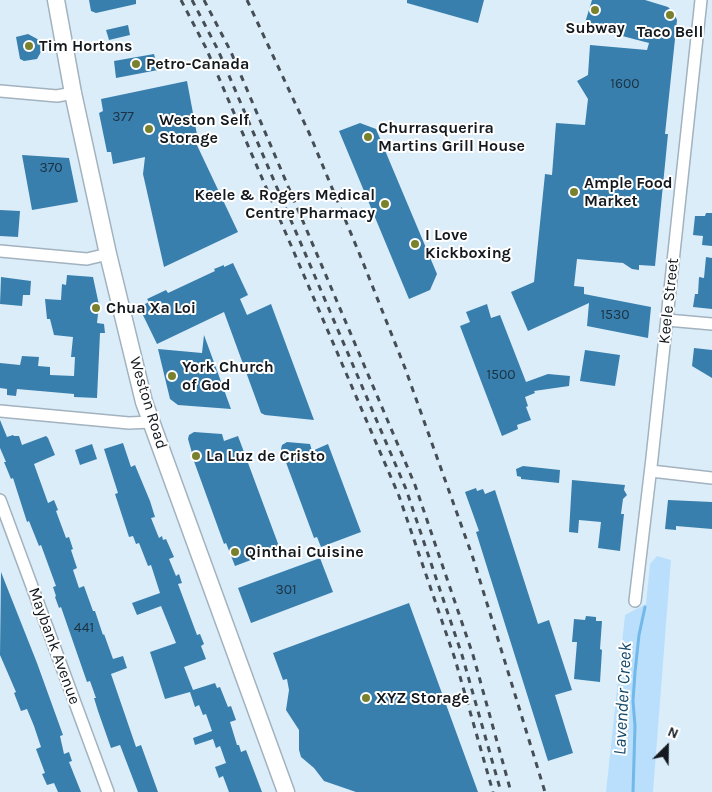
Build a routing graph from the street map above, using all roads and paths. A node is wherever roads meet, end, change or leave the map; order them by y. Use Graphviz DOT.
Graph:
graph roads {
  1 [pos="56,0"];
  2 [pos="701,0"];
  3 [pos="0,91"];
  4 [pos="73,94"];
  5 [pos="0,251"];
  6 [pos="108,254"];
  7 [pos="667,320"];
  8 [pos="712,324"];
  9 [pos="0,411"];
  10 [pos="151,422"];
  11 [pos="651,472"];
  12 [pos="712,478"];
  13 [pos="0,500"];
  14 [pos="635,601"];
  15 [pos="108,792"];
  16 [pos="286,792"];
  1 -- 4 [label="main road, Weston Road"];
  2 -- 7 [label="street, Keele Street"];
  3 -- 4 [label="street"];
  4 -- 6 [label="main road, Weston Road"];
  5 -- 6 [label="street"];
  6 -- 10 [label="main road, Weston Road"];
  7 -- 8 [label="street"];
  7 -- 11 [label="street, Keele Street"];
  9 -- 10 [label="street"];
  10 -- 16 [label="main road, Weston Road"];
  11 -- 12 [label="street"];
  11 -- 14 [label="street, Keele Street"];
  13 -- 15 [label="street, Maybank Avenue"];
}
